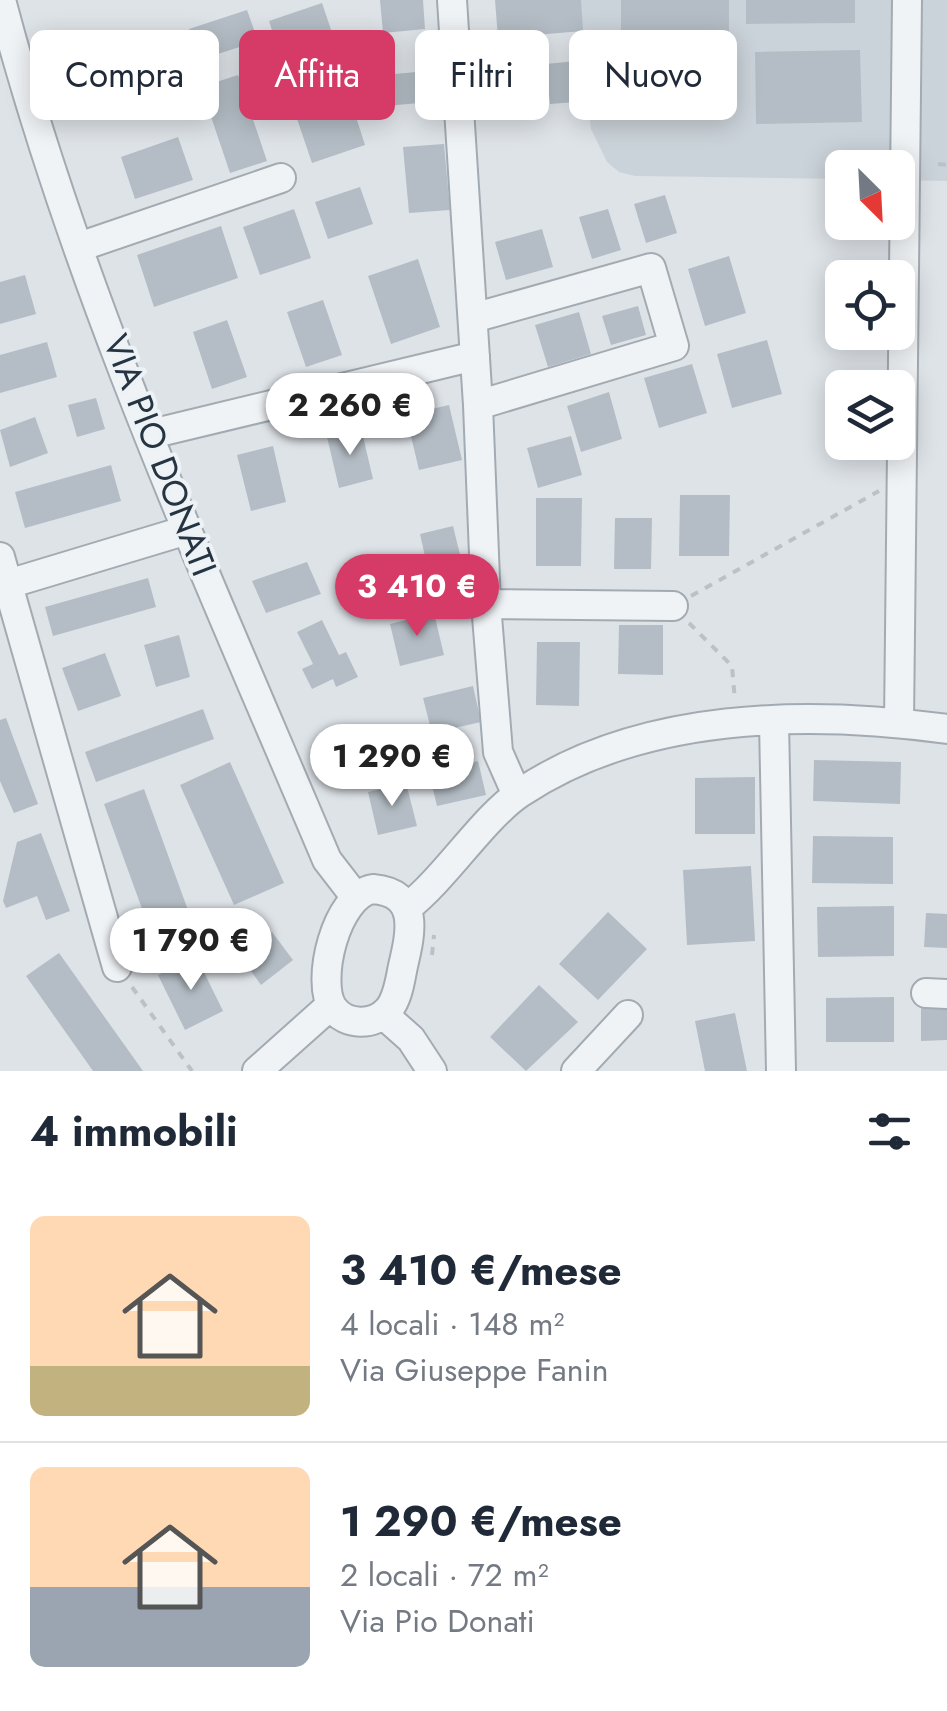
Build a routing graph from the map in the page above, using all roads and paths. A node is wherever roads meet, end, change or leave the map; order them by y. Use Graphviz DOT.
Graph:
graph roads {
  1 [pos="1,0"];
  2 [pos="452,0"];
  3 [pos="907,0"];
  4 [pos="938,164"];
  5 [pos="947,165"];
  6 [pos="281,178"];
  7 [pos="79,247"];
  8 [pos="473,318"];
  9 [pos="475,356"];
  10 [pos="478,405"];
  11 [pos="151,434"];
  12 [pos="886,487"];
  13 [pos="187,530"];
  14 [pos="4,571"];
  15 [pos="486,604"];
  16 [pos="673,606"];
  17 [pos="735,710"];
  18 [pos="774,722"];
  19 [pos="899,723"];
  20 [pos="947,729"];
  21 [pos="517,795"];
  22 [pos="354,896"];
  23 [pos="420,914"];
  24 [pos="117,967"];
  25 [pos="429,970"];
  26 [pos="330,1005"];
  27 [pos="384,1015"];
  28 [pos="628,1015"];
  29 [pos="192,1071"];
  30 [pos="257,1071"];
  31 [pos="432,1071"];
  32 [pos="576,1071"];
  33 [pos="781,1071"];
  1 -- 7 [label="street, VIA PIO DONATI"];
  2 -- 8 [label="street"];
  3 -- 19 [label="street"];
  4 -- 5 [label="path"];
  6 -- 7 [label="street"];
  7 -- 11 [label="street, VIA PIO DONATI"];
  8 -- 9 [label="street"];
  8 -- 10 [label="street"];
  9 -- 10 [label="street"];
  9 -- 11 [label="street"];
  10 -- 15 [label="street"];
  11 -- 13 [label="street, VIA PIO DONATI"];
  12 -- 16 [label="path"];
  13 -- 14 [label="street"];
  13 -- 22 [label="street, VIA PIO DONATI"];
  14 -- 24 [label="street"];
  15 -- 16 [label="street"];
  15 -- 21 [label="street"];
  16 -- 17 [label="path"];
  18 -- 19 [label="street"];
  18 -- 21 [label="street"];
  18 -- 33 [label="street"];
  19 -- 20 [label="street"];
  21 -- 23 [label="street"];
  22 -- 23 [label="street"];
  22 -- 26 [label="street"];
  23 -- 25 [label="path"];
  23 -- 27 [label="street"];
  24 -- 29 [label="path"];
  26 -- 27 [label="street"];
  26 -- 30 [label="street"];
  27 -- 31 [label="street"];
  28 -- 32 [label="street"];
}
